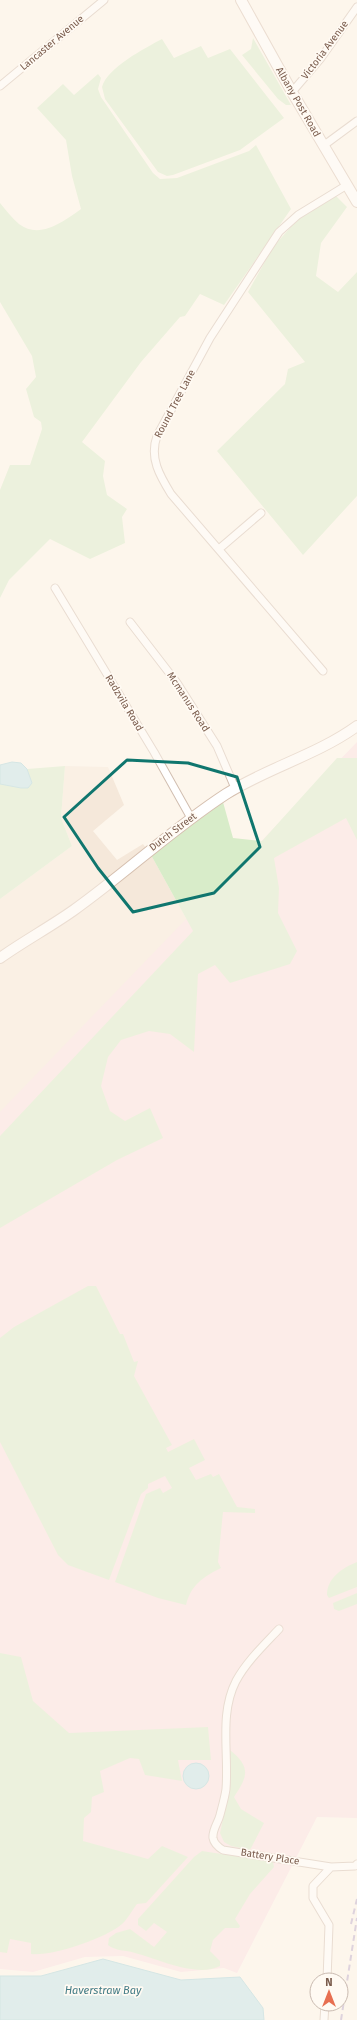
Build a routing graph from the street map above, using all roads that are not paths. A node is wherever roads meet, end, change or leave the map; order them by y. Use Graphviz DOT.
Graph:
graph roads {
  1 [pos="104,0"];
  2 [pos="241,0"];
  3 [pos="357,7"];
  4 [pos="0,86"];
  5 [pos="292,92"];
  6 [pos="357,121"];
  7 [pos="323,146"];
  8 [pos="347,185"];
  9 [pos="357,202"];
  10 [pos="261,513"];
  11 [pos="219,549"];
  12 [pos="55,588"];
  13 [pos="130,622"];
  14 [pos="323,671"];
  15 [pos="357,726"];
  16 [pos="236,788"];
  17 [pos="191,818"];
  18 [pos="0,958"];
  19 [pos="279,1629"];
  20 [pos="357,1864"];
  21 [pos="331,1867"];
  22 [pos="327,1972"];
  1 -- 4 [label="street, Lancaster Avenue"];
  2 -- 5 [label="street, Albany Post Road"];
  3 -- 5 [label="street, Victoria Avenue"];
  5 -- 7 [label="street, Albany Post Road"];
  6 -- 7 [label="street"];
  7 -- 8 [label="street, Albany Post Road"];
  8 -- 9 [label="street, Albany Post Road"];
  8 -- 11 [label="street, Round Tree Lane"];
  10 -- 11 [label="street"];
  11 -- 14 [label="street, Round Tree Lane"];
  12 -- 17 [label="street, Radzvila Road"];
  13 -- 16 [label="street, Mcmanus Road"];
  15 -- 16 [label="street, Dutch Street"];
  16 -- 17 [label="street, Dutch Street"];
  17 -- 18 [label="street, Dutch Street"];
  19 -- 21 [label="street, Battery Place"];
  20 -- 21 [label="street, Battery Place"];
  21 -- 22 [label="street"];
}
